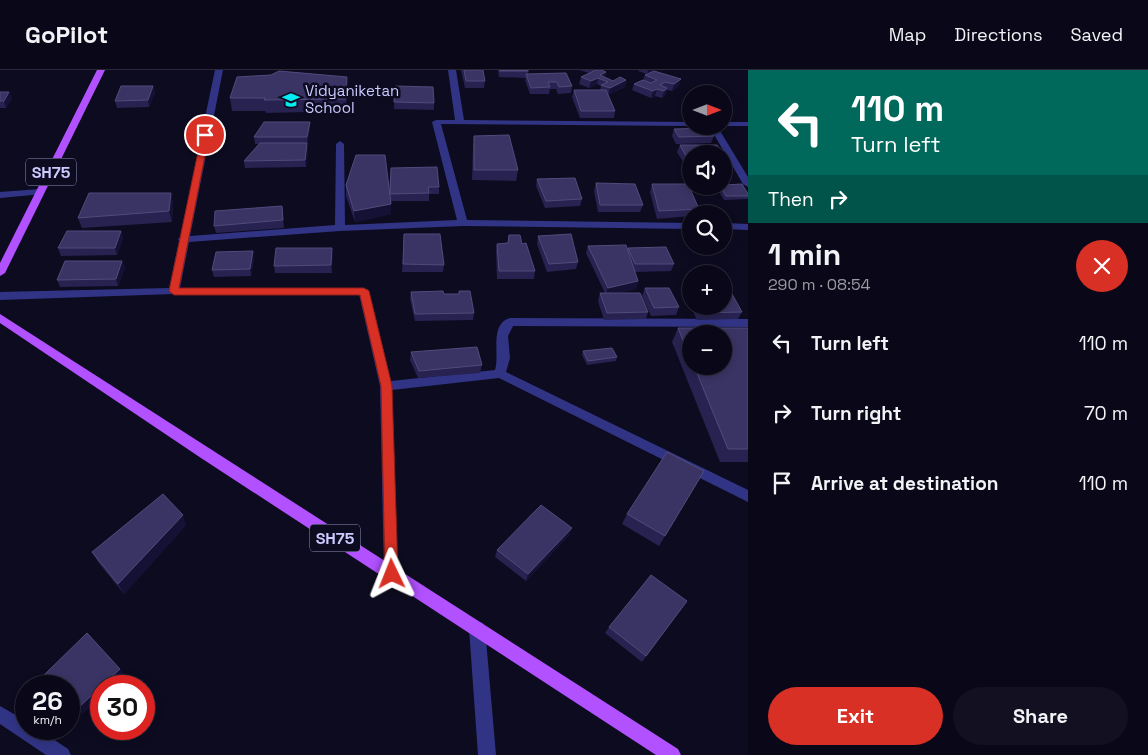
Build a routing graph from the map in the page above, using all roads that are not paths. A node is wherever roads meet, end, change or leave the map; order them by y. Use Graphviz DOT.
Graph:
graph roads {
  1 [pos="101,70"];
  2 [pos="219,70"];
  3 [pos="452,70"];
  4 [pos="460,123"];
  5 [pos="682,124"];
  6 [pos="732,124"];
  7 [pos="748,124"];
  8 [pos="718,135"];
  9 [pos="340,144"];
  10 [pos="748,184"];
  11 [pos="40,192"];
  12 [pos="0,195"];
  13 [pos="463,223"];
  14 [pos="682,226"];
  15 [pos="732,226"];
  16 [pos="748,226"];
  17 [pos="340,228"];
  18 [pos="183,239"];
  19 [pos="0,273"];
  20 [pos="174,291"];
  21 [pos="0,296"];
  22 [pos="0,318"];
  23 [pos="748,324"];
  24 [pos="500,374"];
  25 [pos="386,386"];
  26 [pos="748,496"];
  27 [pos="392,574"];
  28 [pos="477,628"];
  29 [pos="0,714"];
  30 [pos="62,755"];
  31 [pos="486,755"];
  32 [pos="672,755"];
  1 -- 11 [label="main road, SH75"];
  2 -- 18 [label="street"];
  3 -- 4 [label="street"];
  4 -- 5 [label="street"];
  4 -- 13 [label="street"];
  6 -- 7 [label="street"];
  8 -- 10 [label="street"];
  9 -- 17 [label="street"];
  11 -- 12 [label="street"];
  11 -- 19 [label="main road, SH75"];
  13 -- 14 [label="street"];
  13 -- 17 [label="street"];
  15 -- 16 [label="street"];
  17 -- 18 [label="street"];
  18 -- 20 [label="street"];
  20 -- 21 [label="street"];
  20 -- 25 [label="street"];
  22 -- 27 [label="main road, SH75"];
  23 -- 24 [label="street"];
  24 -- 25 [label="street"];
  24 -- 26 [label="street"];
  25 -- 27 [label="street"];
  27 -- 28 [label="main road, SH75"];
  28 -- 31 [label="street"];
  28 -- 32 [label="main road, SH75"];
  29 -- 30 [label="street"];
}
